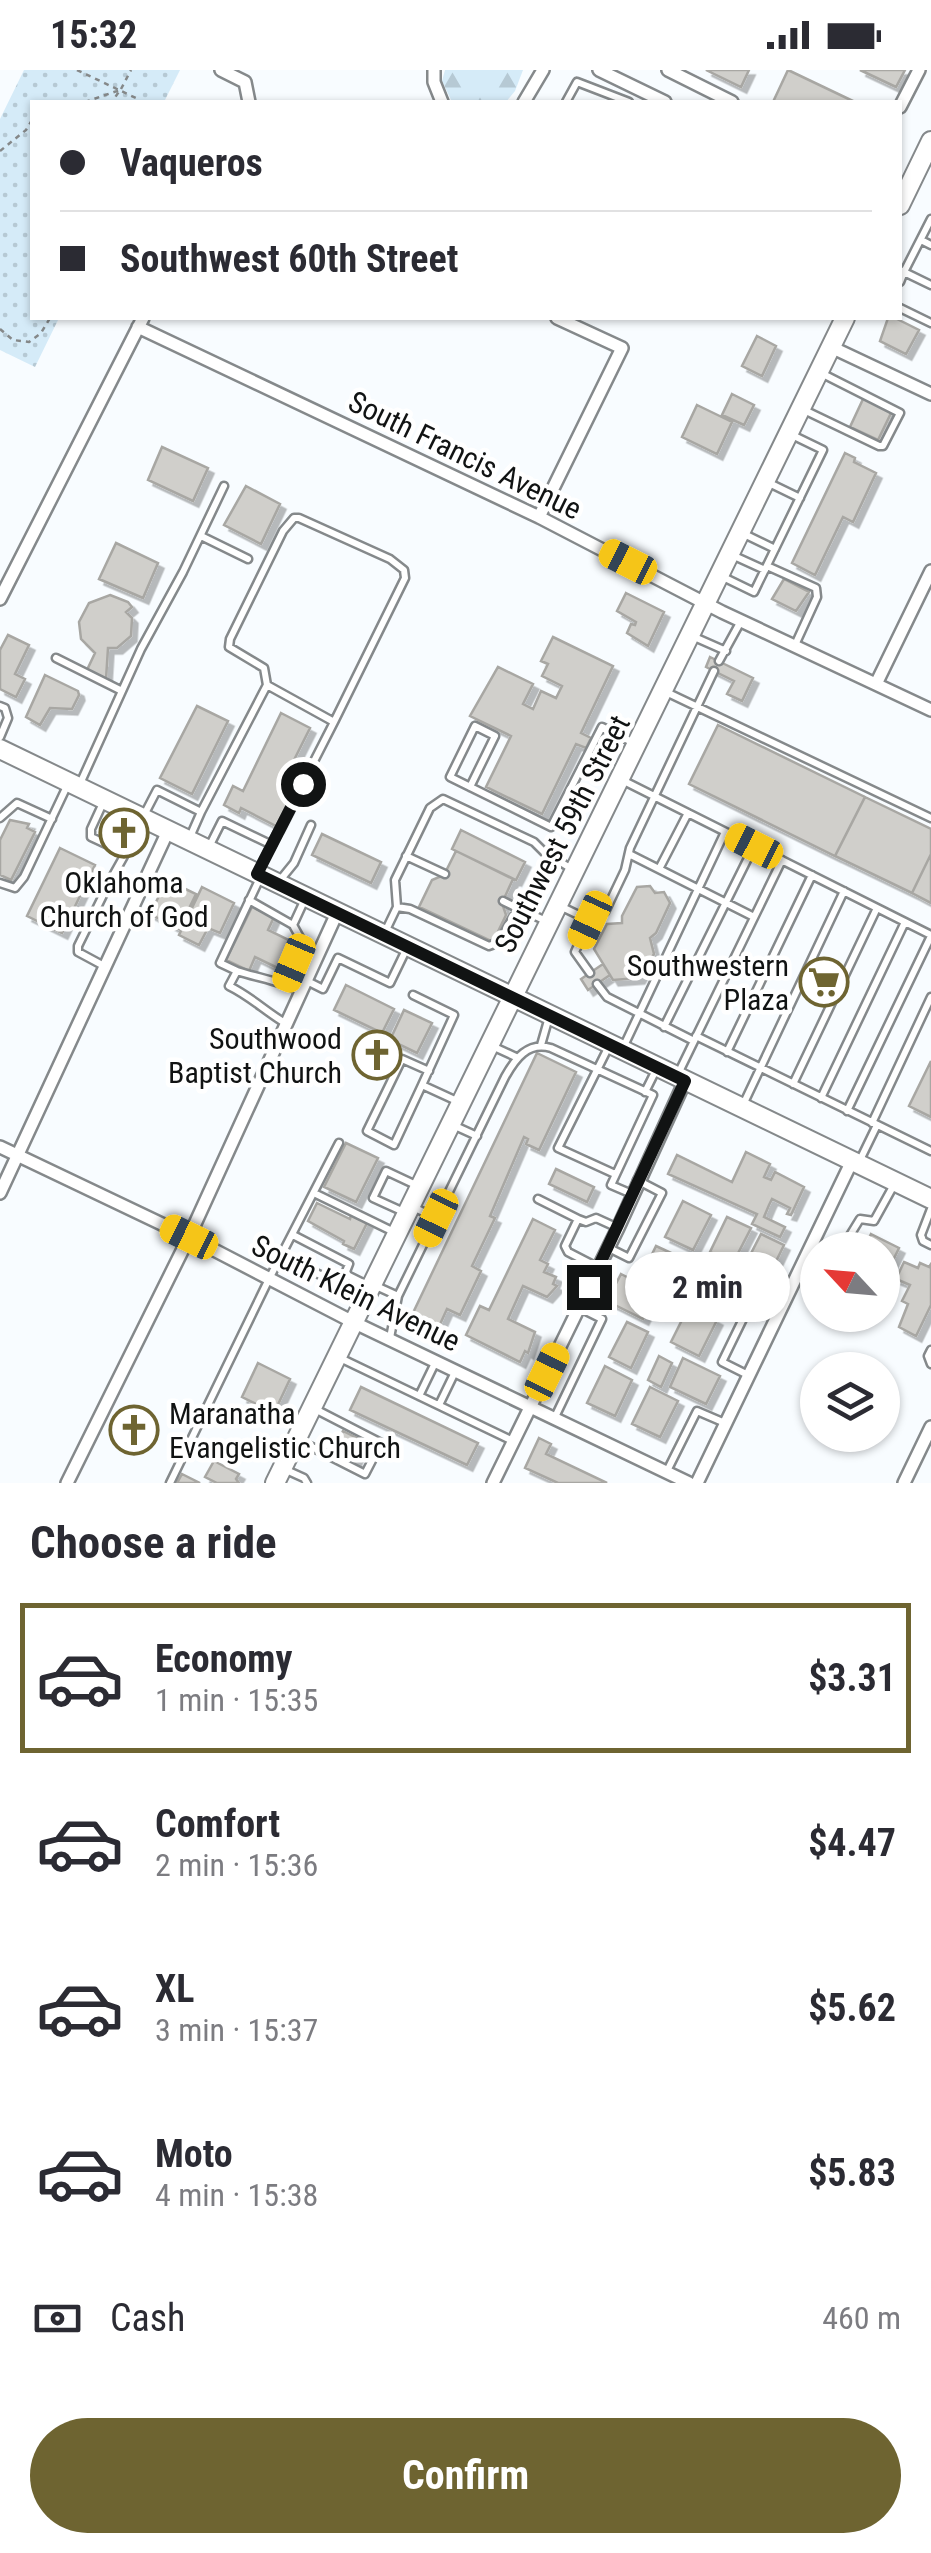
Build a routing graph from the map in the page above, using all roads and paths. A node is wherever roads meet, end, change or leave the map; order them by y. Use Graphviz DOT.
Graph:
graph roads {
  1 [pos="77,70"];
  2 [pos="130,70"];
  3 [pos="220,70"];
  4 [pos="434,70"];
  5 [pos="543,70"];
  6 [pos="599,70"];
  7 [pos="668,70"];
  8 [pos="919,70"];
  9 [pos="248,76"];
  10 [pos="120,90"];
  11 [pos="138,99"];
  12 [pos="92,100"];
  13 [pos="113,100"];
  14 [pos="441,100"];
  15 [pos="525,100"];
  16 [pos="567,100"];
  17 [pos="625,100"];
  18 [pos="661,100"];
  19 [pos="728,100"];
  20 [pos="902,103"];
  21 [pos="30,123"];
  22 [pos="931,142"];
  23 [pos="0,150"];
  24 [pos="902,201"];
  25 [pos="931,218"];
  26 [pos="921,240"];
  27 [pos="931,245"];
  28 [pos="902,271"];
  29 [pos="931,285"];
  30 [pos="902,309"];
  31 [pos="49,320"];
  32 [pos="561,320"];
  33 [pos="844,320"];
  34 [pos="140,322"];
  35 [pos="931,323"];
  36 [pos="0,329"];
  37 [pos="831,347"];
  38 [pos="819,372"];
  39 [pos="931,394"];
  40 [pos="801,409"];
  41 [pos="789,434"];
  42 [pos="766,482"];
  43 [pos="224,486"];
  44 [pos="800,498"];
  45 [pos="539,517"];
  46 [pos="741,532"];
  47 [pos="201,536"];
  48 [pos="775,549"];
  49 [pos="730,554"];
  50 [pos="248,559"];
  51 [pos="766,568"];
  52 [pos="931,571"];
  53 [pos="720,576"];
  54 [pos="0,599"];
  55 [pos="706,603"];
  56 [pos="741,621"];
  57 [pos="690,636"];
  58 [pos="795,646"];
  59 [pos="726,651"];
  60 [pos="56,658"];
  61 [pos="719,662"];
  62 [pos="714,671"];
  63 [pos="876,684"];
  64 [pos="268,685"];
  65 [pos="122,691"];
  66 [pos="664,691"];
  67 [pos="0,706"];
  68 [pos="697,707"];
  69 [pos="931,710"];
  70 [pos="334,722"];
  71 [pos="0,737"];
  72 [pos="638,744"];
  73 [pos="0,749"];
  74 [pos="620,780"];
  75 [pos="74,785"];
  76 [pos="470,787"];
  77 [pos="654,796"];
  78 [pos="105,800"];
  79 [pos="201,812"];
  80 [pos="688,813"];
  81 [pos="0,818"];
  82 [pos="142,818"];
  83 [pos="931,818"];
  84 [pos="52,819"];
  85 [pos="311,825"];
  86 [pos="168,831"];
  87 [pos="725,832"];
  88 [pos="188,840"];
  89 [pos="272,845"];
  90 [pos="754,846"];
  91 [pos="208,850"];
  92 [pos="629,854"];
  93 [pos="406,856"];
  94 [pos="782,860"];
  95 [pos="659,869"];
  96 [pos="574,870"];
  97 [pos="445,874"];
  98 [pos="812,875"];
  99 [pos="265,878"];
  100 [pos="110,882"];
  101 [pos="0,883"];
  102 [pos="698,888"];
  103 [pos="844,891"];
  104 [pos="138,896"];
  105 [pos="306,898"];
  106 [pos="249,900"];
  107 [pos="503,900"];
  108 [pos="725,902"];
  109 [pos="398,908"];
  110 [pos="877,908"];
  111 [pos="520,910"];
  112 [pos="337,913"];
  113 [pos="552,913"];
  114 [pos="754,916"];
  115 [pos="590,920"];
  116 [pos="905,922"];
  117 [pos="293,925"];
  118 [pos="384,936"];
  119 [pos="931,936"];
  120 [pos="408,948"];
  121 [pos="105,967"];
  122 [pos="236,971"];
  123 [pos="590,973"];
  124 [pos="286,984"];
  125 [pos="598,984"];
  126 [pos="303,986"];
  127 [pos="414,995"];
  128 [pos="931,997"];
  129 [pos="511,998"];
  130 [pos="639,1015"];
  131 [pos="550,1016"];
  132 [pos="286,1023"];
  133 [pos="664,1027"];
  134 [pos="695,1039"];
  135 [pos="489,1044"];
  136 [pos="541,1045"];
  137 [pos="616,1048"];
  138 [pos="727,1052"];
  139 [pos="518,1058"];
  140 [pos="657,1068"];
  141 [pos="760,1068"];
  142 [pos="598,1069"];
  143 [pos="428,1071"];
  144 [pos="681,1079"];
  145 [pos="422,1084"];
  146 [pos="792,1084"];
  147 [pos="645,1092"];
  148 [pos="820,1098"];
  149 [pos="460,1102"];
  150 [pos="741,1108"];
  151 [pos="847,1111"];
  152 [pos="450,1124"];
  153 [pos="874,1124"];
  154 [pos="477,1136"];
  155 [pos="339,1143"];
  156 [pos="0,1147"];
  157 [pos="931,1150"];
  158 [pos="18,1156"];
  159 [pos="855,1163"];
  160 [pos="614,1174"];
  161 [pos="637,1180"];
  162 [pos="895,1182"];
  163 [pos="419,1186"];
  164 [pos="0,1193"];
  165 [pos="314,1193"];
  166 [pos="632,1194"];
  167 [pos="538,1199"];
  168 [pos="931,1200"];
  169 [pos="408,1209"];
  170 [pos="931,1209"];
  171 [pos="436,1218"];
  172 [pos="578,1219"];
  173 [pos="618,1228"];
  174 [pos="825,1232"];
  175 [pos="852,1232"];
  176 [pos="396,1233"];
  177 [pos="293,1235"];
  178 [pos="189,1237"];
  179 [pos="931,1246"];
  180 [pos="608,1248"];
  181 [pos="282,1257"];
  182 [pos="598,1267"];
  183 [pos="344,1274"];
  184 [pos="800,1278"];
  185 [pos="269,1279"];
  186 [pos="371,1285"];
  187 [pos="398,1296"];
  188 [pos="785,1300"];
  189 [pos="579,1307"];
  190 [pos="353,1322"];
  191 [pos="390,1339"];
  192 [pos="931,1350"];
  193 [pos="337,1356"];
  194 [pos="436,1361"];
  195 [pos="931,1364"];
  196 [pos="456,1370"];
  197 [pos="749,1376"];
  198 [pos="419,1396"];
  199 [pos="438,1405"];
  200 [pos="530,1406"];
  201 [pos="312,1407"];
  202 [pos="555,1418"];
  203 [pos="726,1423"];
  204 [pos="931,1427"];
  205 [pos="297,1440"];
  206 [pos="513,1441"];
  207 [pos="667,1472"];
  208 [pos="279,1476"];
  209 [pos="67,1483"];
  210 [pos="170,1483"];
  211 [pos="306,1483"];
  212 [pos="493,1483"];
  213 [pos="689,1483"];
  214 [pos="697,1483"];
  215 [pos="904,1483"];
  1 -- 10 [label="path"];
  2 -- 10 [label="path"];
  3 -- 9 [label="street"];
  4 -- 14 [label="street"];
  5 -- 15 [label="street"];
  6 -- 18 [label="street"];
  7 -- 19 [label="street"];
  8 -- 20 [label="street"];
  10 -- 11 [label="path"];
  10 -- 12 [label="path"];
  10 -- 13 [label="path"];
  16 -- 17 [label="lane"];
  21 -- 23 [label="path"];
  22 -- 24 [label="main road"];
  25 -- 26 [label="lane"];
  26 -- 27 [label="lane"];
  26 -- 28 [label="lane"];
  28 -- 29 [label="lane"];
  30 -- 35 [label="lane"];
  31 -- 36 [label="path"];
  32 -- 45 [label="street"];
  33 -- 37 [label="main road, Southwest 59th Street"];
  34 -- 45 [label="street, South Francis Avenue"];
  34 -- 54 [label="street"];
  37 -- 38 [label="main road, Southwest 59th Street"];
  37 -- 39 [label="street"];
  38 -- 40 [label="main road, Southwest 59th Street"];
  38 -- 40 [label="lane"];
  40 -- 41 [label="main road, Southwest 59th Street"];
  41 -- 42 [label="main road, Southwest 59th Street"];
  41 -- 44 [label="lane"];
  42 -- 44 [label="lane"];
  42 -- 46 [label="main road, Southwest 59th Street"];
  43 -- 47 [label="lane"];
  44 -- 48 [label="lane"];
  45 -- 55 [label="street, South Francis Avenue"];
  46 -- 48 [label="lane"];
  46 -- 49 [label="main road, Southwest 59th Street"];
  47 -- 50 [label="lane"];
  47 -- 65 [label="lane"];
  48 -- 51 [label="lane"];
  49 -- 51 [label="lane"];
  49 -- 53 [label="main road, Southwest 59th Street"];
  51 -- 53 [label="lane"];
  51 -- 58 [label="lane"];
  52 -- 63 [label="street"];
  53 -- 55 [label="main road, Southwest 59th Street"];
  55 -- 56 [label="street, South Francis Avenue"];
  55 -- 57 [label="main road, Southwest 59th Street"];
  56 -- 58 [label="street, South Francis Avenue"];
  56 -- 59 [label="lane"];
  57 -- 59 [label="lane"];
  57 -- 66 [label="main road, Southwest 59th Street"];
  58 -- 63 [label="street, South Francis Avenue"];
  59 -- 61 [label="lane"];
  60 -- 65 [label="lane"];
  62 -- 68 [label="lane"];
  63 -- 69 [label="street, South Francis Avenue"];
  64 -- 70 [label="lane"];
  64 -- 70 [label="lane"];
  64 -- 79 [label="lane"];
  65 -- 75 [label="lane"];
  66 -- 68 [label="lane"];
  66 -- 72 [label="main road, Southwest 59th Street"];
  67 -- 71 [label="lane"];
  68 -- 77 [label="lane"];
  68 -- 83 [label="lane"];
  70 -- 89 [label="lane"];
  72 -- 74 [label="main road, Southwest 59th Street"];
  72 -- 76 [label="lane"];
  73 -- 75 [label="main road"];
  74 -- 77 [label="lane"];
  74 -- 96 [label="main road, Southwest 59th Street"];
  75 -- 78 [label="main road"];
  75 -- 84 [label="lane"];
  76 -- 76 [label="lane"];
  77 -- 80 [label="lane"];
  77 -- 92 [label="lane"];
  78 -- 82 [label="main road"];
  78 -- 100 [label="lane"];
  79 -- 82 [label="lane"];
  79 -- 88 [label="lane"];
  80 -- 87 [label="lane"];
  80 -- 95 [label="lane"];
  81 -- 84 [label="lane"];
  82 -- 86 [label="main road"];
  84 -- 101 [label="lane"];
  85 -- 99 [label="lane"];
  86 -- 88 [label="main road"];
  86 -- 104 [label="street"];
  87 -- 90 [label="lane"];
  87 -- 102 [label="lane"];
  88 -- 91 [label="main road"];
  89 -- 91 [label="lane"];
  89 -- 99 [label="lane"];
  90 -- 94 [label="lane"];
  90 -- 108 [label="lane"];
  91 -- 99 [label="main road"];
  92 -- 95 [label="lane"];
  92 -- 115 [label="lane"];
  93 -- 96 [label="lane"];
  93 -- 97 [label="lane"];
  93 -- 109 [label="lane"];
  94 -- 98 [label="lane"];
  94 -- 114 [label="lane"];
  95 -- 102 [label="lane"];
  96 -- 113 [label="main road, Southwest 59th Street"];
  98 -- 103 [label="lane"];
  98 -- 138 [label="lane"];
  99 -- 105 [label="main road"];
  99 -- 106 [label="lane"];
  100 -- 104 [label="lane"];
  100 -- 121 [label="lane"];
  102 -- 108 [label="lane"];
  102 -- 130 [label="lane"];
  103 -- 110 [label="lane"];
  103 -- 141 [label="lane"];
  104 -- 121 [label="street"];
  105 -- 112 [label="main road"];
  105 -- 117 [label="lane"];
  106 -- 117 [label="lane"];
  106 -- 122 [label="lane"];
  107 -- 111 [label="lane"];
  108 -- 114 [label="lane"];
  108 -- 133 [label="lane"];
  109 -- 111 [label="lane"];
  109 -- 118 [label="lane"];
  110 -- 116 [label="lane"];
  110 -- 146 [label="lane"];
  111 -- 113 [label="lane"];
  112 -- 118 [label="main road"];
  112 -- 126 [label="street"];
  113 -- 115 [label="lane"];
  113 -- 129 [label="main road, Southwest 59th Street"];
  114 -- 134 [label="lane"];
  115 -- 123 [label="lane"];
  116 -- 119 [label="lane"];
  116 -- 148 [label="lane"];
  117 -- 124 [label="lane"];
  118 -- 120 [label="main road"];
  119 -- 151 [label="lane"];
  120 -- 126 [label="lane"];
  120 -- 129 [label="main road"];
  121 -- 158 [label="street"];
  122 -- 124 [label="lane"];
  122 -- 132 [label="lane"];
  124 -- 126 [label="lane"];
  125 -- 130 [label="lane"];
  126 -- 132 [label="street"];
  127 -- 143 [label="lane"];
  128 -- 153 [label="lane"];
  129 -- 131 [label="main road"];
  129 -- 135 [label="main road, Southwest 59th Street"];
  130 -- 133 [label="lane"];
  130 -- 137 [label="lane"];
  131 -- 136 [label="lane"];
  131 -- 137 [label="main road"];
  132 -- 178 [label="street"];
  133 -- 134 [label="lane"];
  134 -- 138 [label="lane"];
  134 -- 144 [label="lane"];
  135 -- 139 [label="lane"];
  135 -- 149 [label="main road, Southwest 59th Street"];
  136 -- 139 [label="lane"];
  136 -- 142 [label="lane"];
  137 -- 140 [label="main road"];
  137 -- 142 [label="lane"];
  138 -- 141 [label="lane"];
  139 -- 154 [label="lane"];
  140 -- 144 [label="main road"];
  140 -- 147 [label="lane"];
  141 -- 146 [label="lane"];
  141 -- 150 [label="lane"];
  142 -- 147 [label="lane"];
  142 -- 160 [label="lane"];
  143 -- 145 [label="lane"];
  143 -- 145 [label="lane"];
  144 -- 150 [label="main road"];
  144 -- 161 [label="street"];
  145 -- 149 [label="lane"];
  146 -- 148 [label="lane"];
  147 -- 160 [label="lane"];
  148 -- 151 [label="lane"];
  149 -- 152 [label="main road, Southwest 59th Street"];
  150 -- 159 [label="main road"];
  151 -- 153 [label="lane"];
  152 -- 154 [label="lane"];
  152 -- 163 [label="main road, Southwest 59th Street"];
  153 -- 157 [label="lane"];
  153 -- 159 [label="lane"];
  154 -- 171 [label="lane"];
  155 -- 165 [label="lane"];
  156 -- 158 [label="street, South Klein Avenue"];
  158 -- 164 [label="street"];
  158 -- 178 [label="street, South Klein Avenue"];
  159 -- 162 [label="main road"];
  159 -- 174 [label="street"];
  160 -- 166 [label="lane"];
  161 -- 166 [label="street"];
  161 -- 180 [label="lane"];
  162 -- 168 [label="main road"];
  162 -- 175 [label="lane"];
  163 -- 169 [label="main road, Southwest 59th Street"];
  163 -- 169 [label="lane"];
  165 -- 176 [label="lane"];
  165 -- 177 [label="lane"];
  166 -- 173 [label="street"];
  167 -- 172 [label="lane"];
  169 -- 171 [label="lane"];
  169 -- 176 [label="main road, Southwest 59th Street"];
  170 -- 179 [label="lane"];
  171 -- 187 [label="lane"];
  172 -- 173 [label="lane"];
  172 -- 182 [label="lane"];
  173 -- 180 [label="street"];
  176 -- 186 [label="main road, Southwest 59th Street"];
  177 -- 181 [label="lane"];
  177 -- 183 [label="lane"];
  178 -- 185 [label="street, South Klein Avenue"];
  178 -- 209 [label="street"];
  180 -- 182 [label="street"];
  181 -- 183 [label="lane"];
  181 -- 185 [label="lane"];
  182 -- 189 [label="street"];
  183 -- 186 [label="lane"];
  184 -- 188 [label="street"];
  185 -- 190 [label="street, South Klein Avenue"];
  185 -- 210 [label="lane"];
  186 -- 187 [label="lane"];
  186 -- 190 [label="main road, Southwest 59th Street"];
  187 -- 191 [label="lane"];
  188 -- 197 [label="street"];
  188 -- 197 [label="lane"];
  189 -- 200 [label="street"];
  189 -- 202 [label="lane"];
  190 -- 191 [label="street, South Klein Avenue"];
  190 -- 193 [label="main road, Southwest 59th Street"];
  191 -- 194 [label="street, South Klein Avenue"];
  192 -- 195 [label="lane"];
  193 -- 198 [label="lane"];
  193 -- 201 [label="main road, Southwest 59th Street"];
  194 -- 196 [label="street, South Klein Avenue"];
  194 -- 198 [label="lane"];
  196 -- 199 [label="lane"];
  196 -- 200 [label="street, South Klein Avenue"];
  197 -- 203 [label="street"];
  198 -- 199 [label="lane"];
  199 -- 206 [label="lane"];
  200 -- 202 [label="street, South Klein Avenue"];
  200 -- 206 [label="street"];
  201 -- 205 [label="main road, Southwest 59th Street"];
  201 -- 205 [label="lane"];
  202 -- 207 [label="street, South Klein Avenue"];
  203 -- 207 [label="lane"];
  203 -- 214 [label="street"];
  204 -- 215 [label="street"];
  205 -- 208 [label="main road, Southwest 59th Street"];
  206 -- 212 [label="street"];
  207 -- 213 [label="street, South Klein Avenue"];
  208 -- 211 [label="lane"];
}
